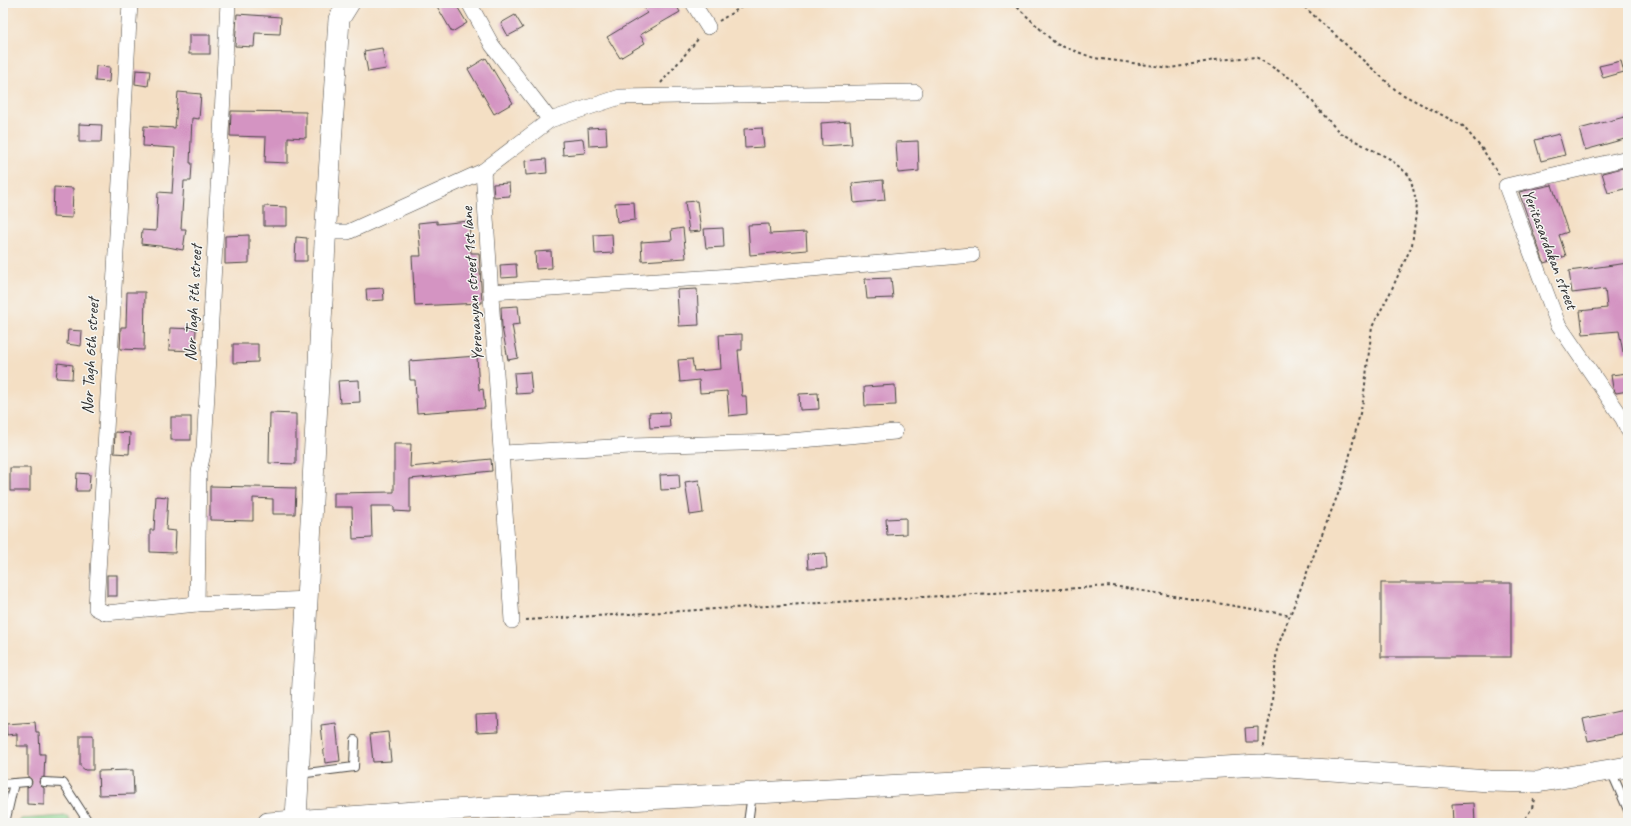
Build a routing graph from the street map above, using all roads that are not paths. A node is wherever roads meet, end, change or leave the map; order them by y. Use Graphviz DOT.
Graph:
graph roads {
  1 [pos="130,3"];
  2 [pos="228,3"];
  3 [pos="469,3"];
  4 [pos="693,3"];
  5 [pos="342,8"];
  6 [pos="708,27"];
  7 [pos="915,92"];
  8 [pos="550,120"];
  9 [pos="1628,158"];
  10 [pos="483,171"];
  11 [pos="325,232"];
  12 [pos="972,255"];
  13 [pos="491,292"];
  14 [pos="1628,430"];
  15 [pos="895,432"];
  16 [pos="501,453"];
  17 [pos="308,599"];
  18 [pos="197,604"];
  19 [pos="512,621"];
  20 [pos="355,740"];
  21 [pos="1619,768"];
  22 [pos="298,774"];
  23 [pos="28,782"];
  24 [pos="44,782"];
  25 [pos="14,783"];
  26 [pos="3,784"];
  27 [pos="752,793"];
  28 [pos="1628,810"];
  29 [pos="296,820"];
  30 [pos="5,823"];
  31 [pos="89,823"];
  32 [pos="268,823"];
  33 [pos="748,823"];
  1 -- 18 [label="street, Nor Tagh 6th street"];
  2 -- 18 [label="street, Nor Tagh 7th street"];
  3 -- 8 [label="street"];
  4 -- 6 [label="street"];
  5 -- 11 [label="main road"];
  7 -- 8 [label="street"];
  8 -- 10 [label="street"];
  9 -- 14 [label="street, Yeritasardakan street"];
  10 -- 11 [label="street"];
  10 -- 13 [label="street, Yerevanyan street 1st lane"];
  11 -- 17 [label="main road"];
  12 -- 13 [label="street"];
  13 -- 16 [label="street, Yerevanyan street 1st lane"];
  15 -- 16 [label="street"];
  16 -- 19 [label="street, Yerevanyan street 1st lane"];
  17 -- 18 [label="street"];
  17 -- 22 [label="main road"];
  20 -- 22 [label="lane"];
  21 -- 27 [label="main road"];
  21 -- 28 [label="lane"];
  22 -- 29 [label="main road"];
  23 -- 25 [label="lane"];
  24 -- 31 [label="lane"];
  25 -- 26 [label="lane"];
  25 -- 30 [label="lane"];
  27 -- 29 [label="main road"];
  27 -- 33 [label="lane"];
  29 -- 32 [label="main road"];
}
